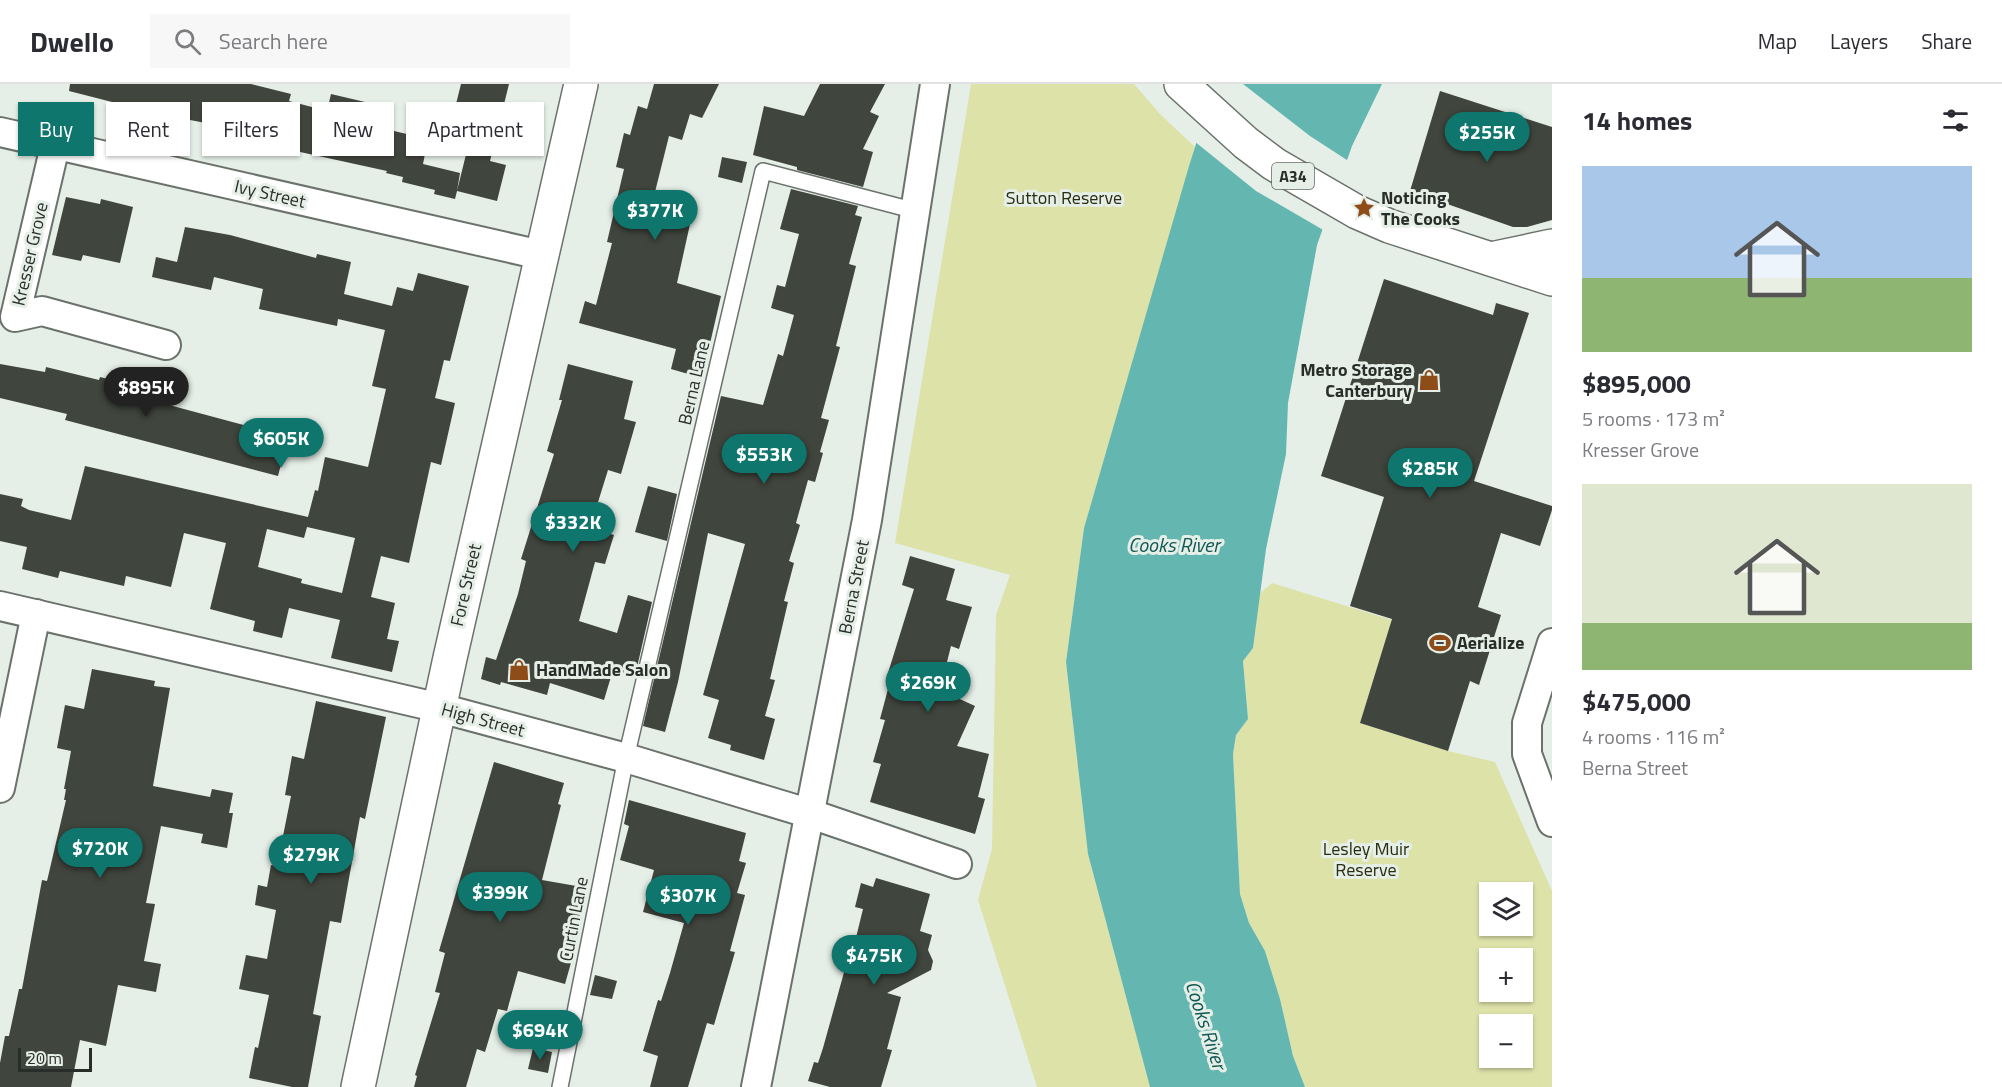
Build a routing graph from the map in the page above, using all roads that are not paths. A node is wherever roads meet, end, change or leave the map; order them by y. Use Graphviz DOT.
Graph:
graph roads {
  1 [pos="581,84"];
  2 [pos="935,84"];
  3 [pos="1181,84"];
  4 [pos="0,132"];
  5 [pos="18,137"];
  6 [pos="94,155"];
  7 [pos="53,156"];
  8 [pos="916,211"];
  9 [pos="1552,246"];
  10 [pos="541,255"];
  11 [pos="1489,259"];
  12 [pos="1552,279"];
  13 [pos="166,345"];
  14 [pos="0,606"];
  15 [pos="36,614"];
  16 [pos="1552,643"];
  17 [pos="440,708"];
  18 [pos="626,758"];
  19 [pos="0,788"];
  20 [pos="811,814"];
  21 [pos="1552,822"];
  22 [pos="957,864"];
  23 [pos="358,1087"];
  24 [pos="560,1087"];
  25 [pos="756,1087"];
  1 -- 10 [label="main road, Fore Street"];
  2 -- 8 [label="street, Berna Street"];
  3 -- 11 [label="main road, A34"];
  4 -- 5 [label="street, Ivy Street"];
  6 -- 10 [label="street, Ivy Street"];
  7 -- 13 [label="street, Kresser Grove"];
  8 -- 18 [label="lane, Berna Lane"];
  8 -- 20 [label="street, Berna Street"];
  9 -- 11 [label="main road"];
  10 -- 17 [label="main road, Fore Street"];
  11 -- 12 [label="main road, A34"];
  14 -- 15 [label="street, High Street"];
  15 -- 17 [label="street, High Street"];
  15 -- 19 [label="street"];
  16 -- 21 [label="street"];
  17 -- 18 [label="street, High Street"];
  17 -- 23 [label="main road, Fore Street"];
  18 -- 20 [label="street, High Street"];
  18 -- 24 [label="lane, Curtin Lane"];
  20 -- 22 [label="street, High Street"];
  20 -- 25 [label="street, Berna Street"];
}
